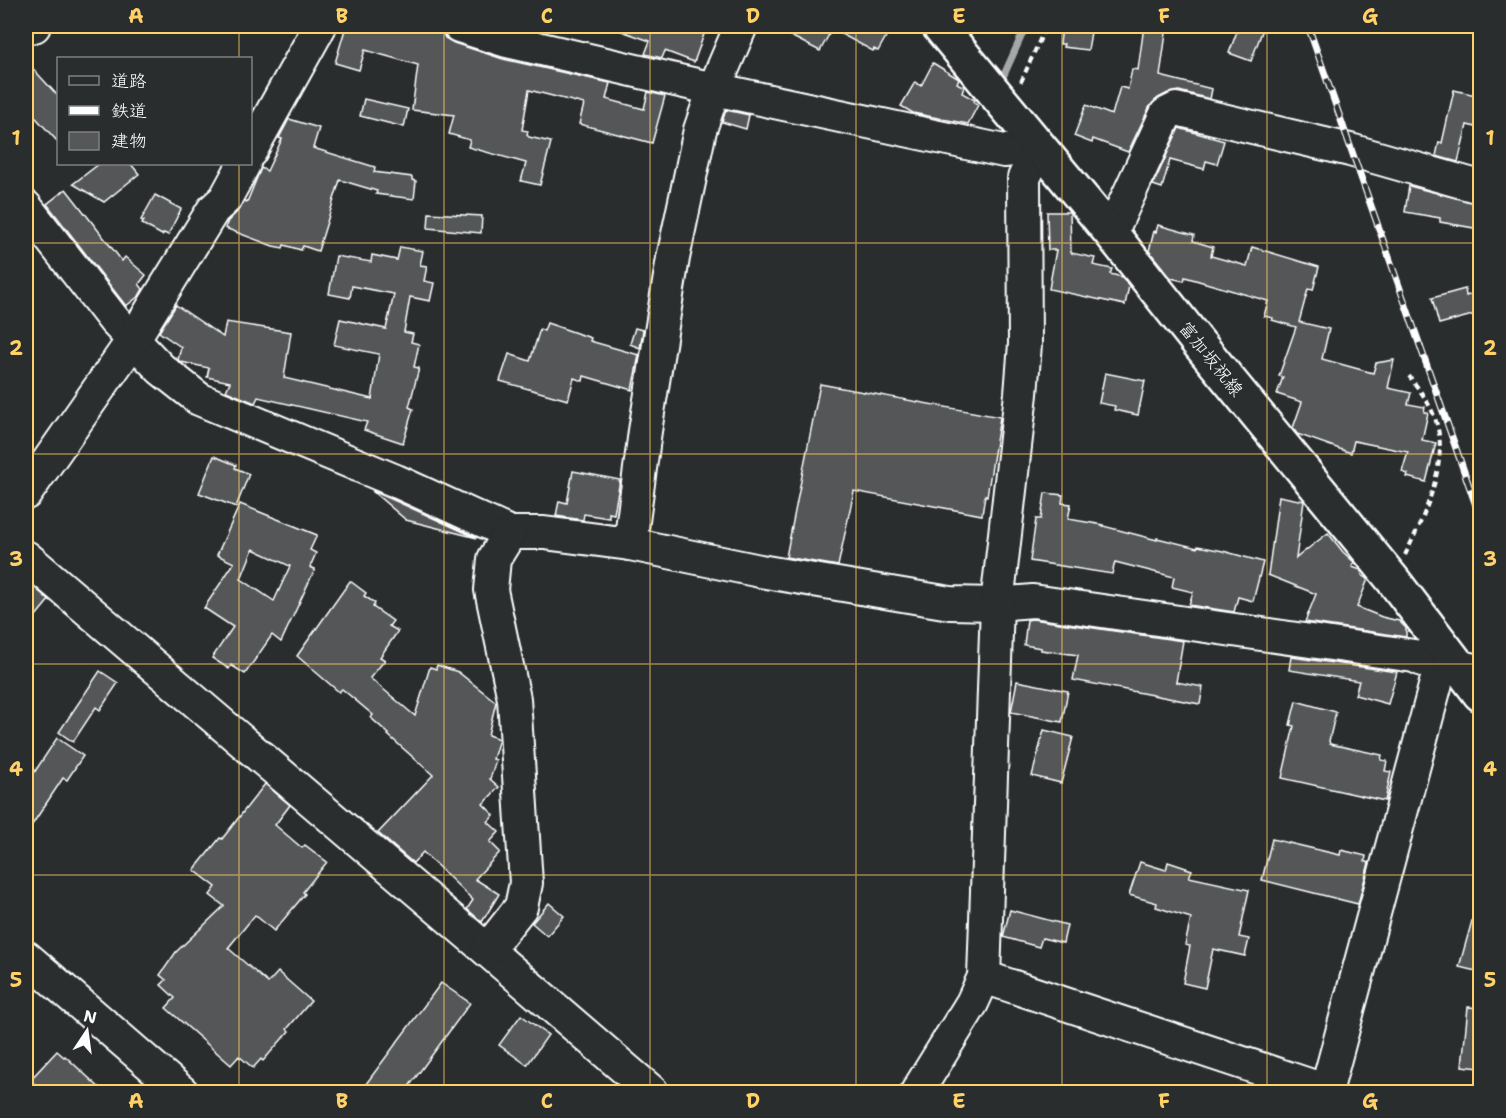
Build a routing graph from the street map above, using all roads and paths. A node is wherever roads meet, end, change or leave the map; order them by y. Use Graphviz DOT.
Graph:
graph roads {
  1 [pos="34,26"];
  2 [pos="320,26"];
  3 [pos="459,26"];
  4 [pos="741,26"];
  5 [pos="939,26"];
  6 [pos="1046,26"];
  7 [pos="26,28"];
  8 [pos="714,89"];
  9 [pos="1008,111"];
  10 [pos="1039,147"];
  11 [pos="252,148"];
  12 [pos="243,165"];
  13 [pos="1480,187"];
  14 [pos="26,207"];
  15 [pos="1111,233"];
  16 [pos="133,340"];
  17 [pos="1409,376"];
  18 [pos="26,493"];
  19 [pos="510,533"];
  20 [pos="630,544"];
  21 [pos="26,557"];
  22 [pos="1393,580"];
  23 [pos="997,604"];
  24 [pos="1461,669"];
  25 [pos="1480,694"];
  26 [pos="487,950"];
  27 [pos="26,957"];
  28 [pos="984,977"];
  29 [pos="182,1092"];
  30 [pos="652,1092"];
  31 [pos="917,1092"];
  32 [pos="1327,1092"];
  1 -- 7 [label="street"];
  2 -- 11 [label="street"];
  3 -- 8 [label="street"];
  4 -- 8 [label="street"];
  5 -- 9 [label="main road, 富加坂祝線"];
  6 -- 9 [label="path"];
  8 -- 10 [label="street"];
  8 -- 20 [label="street"];
  9 -- 10 [label="main road, 富加坂祝線"];
  10 -- 15 [label="main road, 富加坂祝線"];
  10 -- 23 [label="street"];
  12 -- 16 [label="street"];
  13 -- 15 [label="street"];
  14 -- 16 [label="street"];
  15 -- 22 [label="main road, 富加坂祝線"];
  16 -- 18 [label="street"];
  16 -- 19 [label="street"];
  17 -- 22 [label="path"];
  19 -- 20 [label="street"];
  19 -- 26 [label="street"];
  20 -- 23 [label="street"];
  21 -- 26 [label="street"];
  22 -- 24 [label="main road, 富加坂祝線"];
  23 -- 24 [label="street"];
  23 -- 28 [label="street"];
  24 -- 25 [label="main road, 富加坂祝線"];
  24 -- 32 [label="street"];
  26 -- 30 [label="street"];
  27 -- 29 [label="street"];
  28 -- 31 [label="street"];
  28 -- 32 [label="street"];
}
